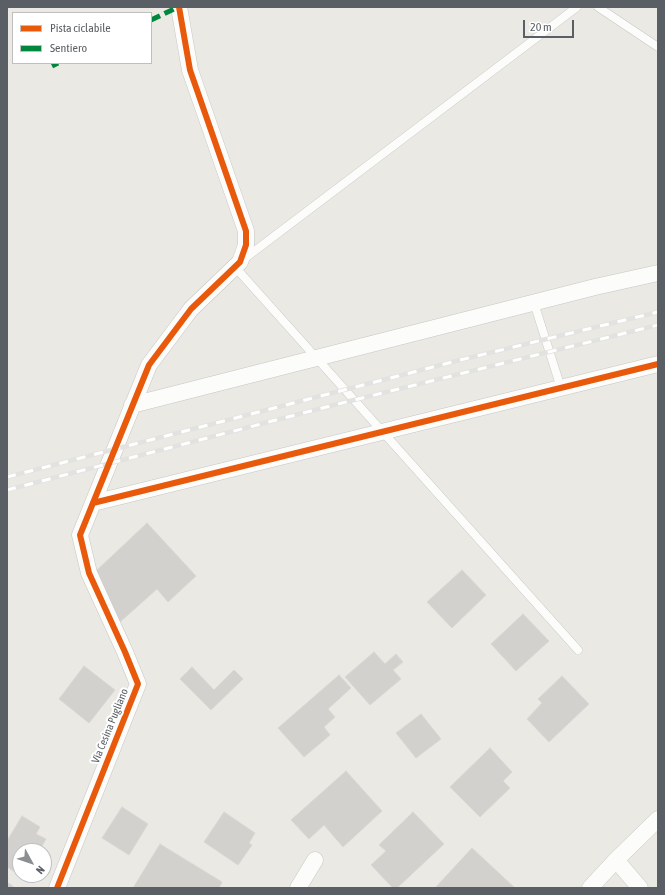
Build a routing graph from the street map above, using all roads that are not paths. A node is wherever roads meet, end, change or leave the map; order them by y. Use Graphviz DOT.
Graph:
graph roads {
  1 [pos="179,7"];
  2 [pos="576,7"];
  3 [pos="598,7"];
  4 [pos="658,47"];
  5 [pos="237,264"];
  6 [pos="658,273"];
  7 [pos="534,303"];
  8 [pos="317,358"];
  9 [pos="658,364"];
  10 [pos="561,388"];
  11 [pos="132,405"];
  12 [pos="383,432"];
  13 [pos="93,503"];
  14 [pos="578,650"];
  15 [pos="658,818"];
  16 [pos="315,860"];
  17 [pos="616,860"];
  18 [pos="57,888"];
  19 [pos="298,888"];
  20 [pos="590,888"];
  21 [pos="640,888"];
  1 -- 5 [label="street"];
  2 -- 5 [label="lane"];
  3 -- 4 [label="lane"];
  5 -- 8 [label="lane"];
  5 -- 11 [label="street, Via Cesina Pugliano"];
  6 -- 7 [label="street"];
  7 -- 8 [label="street"];
  7 -- 10 [label="lane"];
  8 -- 11 [label="street"];
  8 -- 12 [label="lane"];
  9 -- 10 [label="street"];
  10 -- 12 [label="street"];
  11 -- 13 [label="street, Via Cesina Pugliano"];
  12 -- 13 [label="street"];
  12 -- 14 [label="lane"];
  13 -- 18 [label="street, Via Cesina Pugliano"];
  15 -- 17 [label="street"];
  16 -- 19 [label="street"];
  17 -- 20 [label="street"];
  17 -- 21 [label="street"];
}
